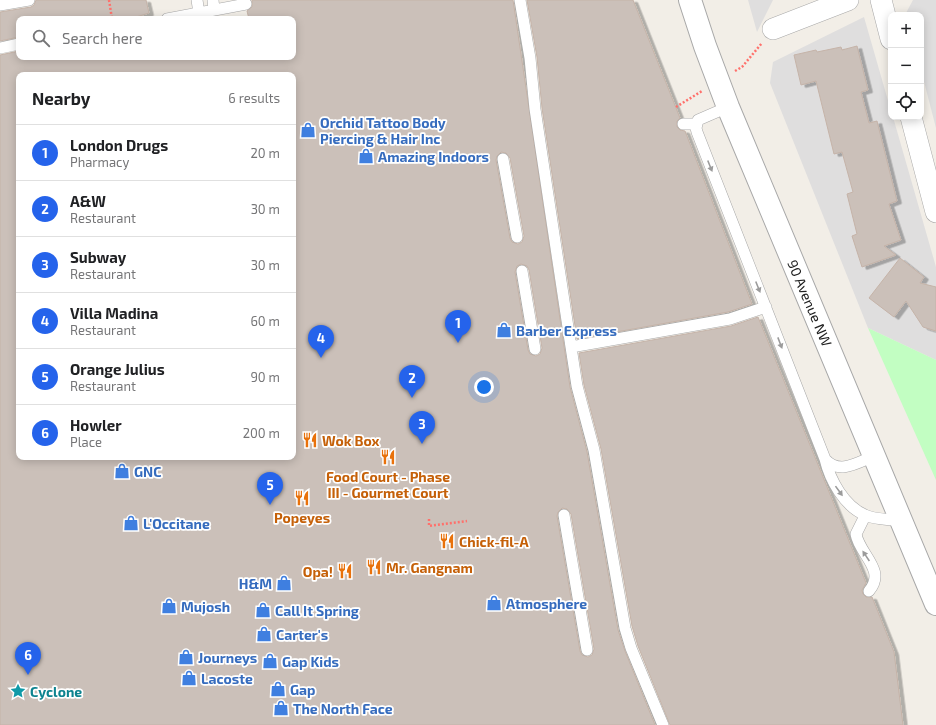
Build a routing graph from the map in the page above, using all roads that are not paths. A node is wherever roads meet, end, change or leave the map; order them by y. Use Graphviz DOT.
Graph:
graph roads {
  1 [pos="29,0"];
  2 [pos="197,0"];
  3 [pos="520,0"];
  4 [pos="690,0"];
  5 [pos="848,0"];
  6 [pos="881,0"];
  7 [pos="246,4"];
  8 [pos="0,5"];
  9 [pos="214,5"];
  10 [pos="199,13"];
  11 [pos="183,16"];
  12 [pos="888,27"];
  13 [pos="773,28"];
  14 [pos="16,45"];
  15 [pos="0,48"];
  16 [pos="728,107"];
  17 [pos="912,120"];
  18 [pos="683,124"];
  19 [pos="697,124"];
  20 [pos="503,159"];
  21 [pos="936,212"];
  22 [pos="517,237"];
  23 [pos="522,271"];
  24 [pos="766,307"];
  25 [pos="571,347"];
  26 [pos="535,349"];
  27 [pos="874,456"];
  28 [pos="825,459"];
  29 [pos="564,515"];
  30 [pos="866,516"];
  31 [pos="902,521"];
  32 [pos="869,590"];
  33 [pos="936,604"];
  34 [pos="587,650"];
  35 [pos="663,725"];
  1 -- 8 [label="lane"];
  2 -- 10 [label="lane"];
  3 -- 25 [label="lane"];
  4 -- 16 [label="street, 90 Avenue NW"];
  5 -- 13 [label="street"];
  6 -- 12 [label="street"];
  7 -- 9 [label="lane"];
  9 -- 10 [label="lane"];
  10 -- 11 [label="lane"];
  14 -- 15 [label="lane"];
  16 -- 19 [label="lane"];
  16 -- 27 [label="street, 90 Avenue NW"];
  17 -- 21 [label="street"];
  18 -- 19 [label="lane"];
  19 -- 24 [label="lane, one-way"];
  20 -- 22 [label="lane"];
  23 -- 26 [label="lane"];
  24 -- 25 [label="lane"];
  24 -- 28 [label="lane, one-way"];
  25 -- 35 [label="lane"];
  27 -- 28 [label="lane"];
  27 -- 31 [label="street, 90 Avenue NW"];
  28 -- 30 [label="lane, one-way"];
  29 -- 34 [label="lane"];
  30 -- 31 [label="lane"];
  32 -- 30 [label="lane, one-way"];
  31 -- 33 [label="street, 90 Avenue NW"];
}
